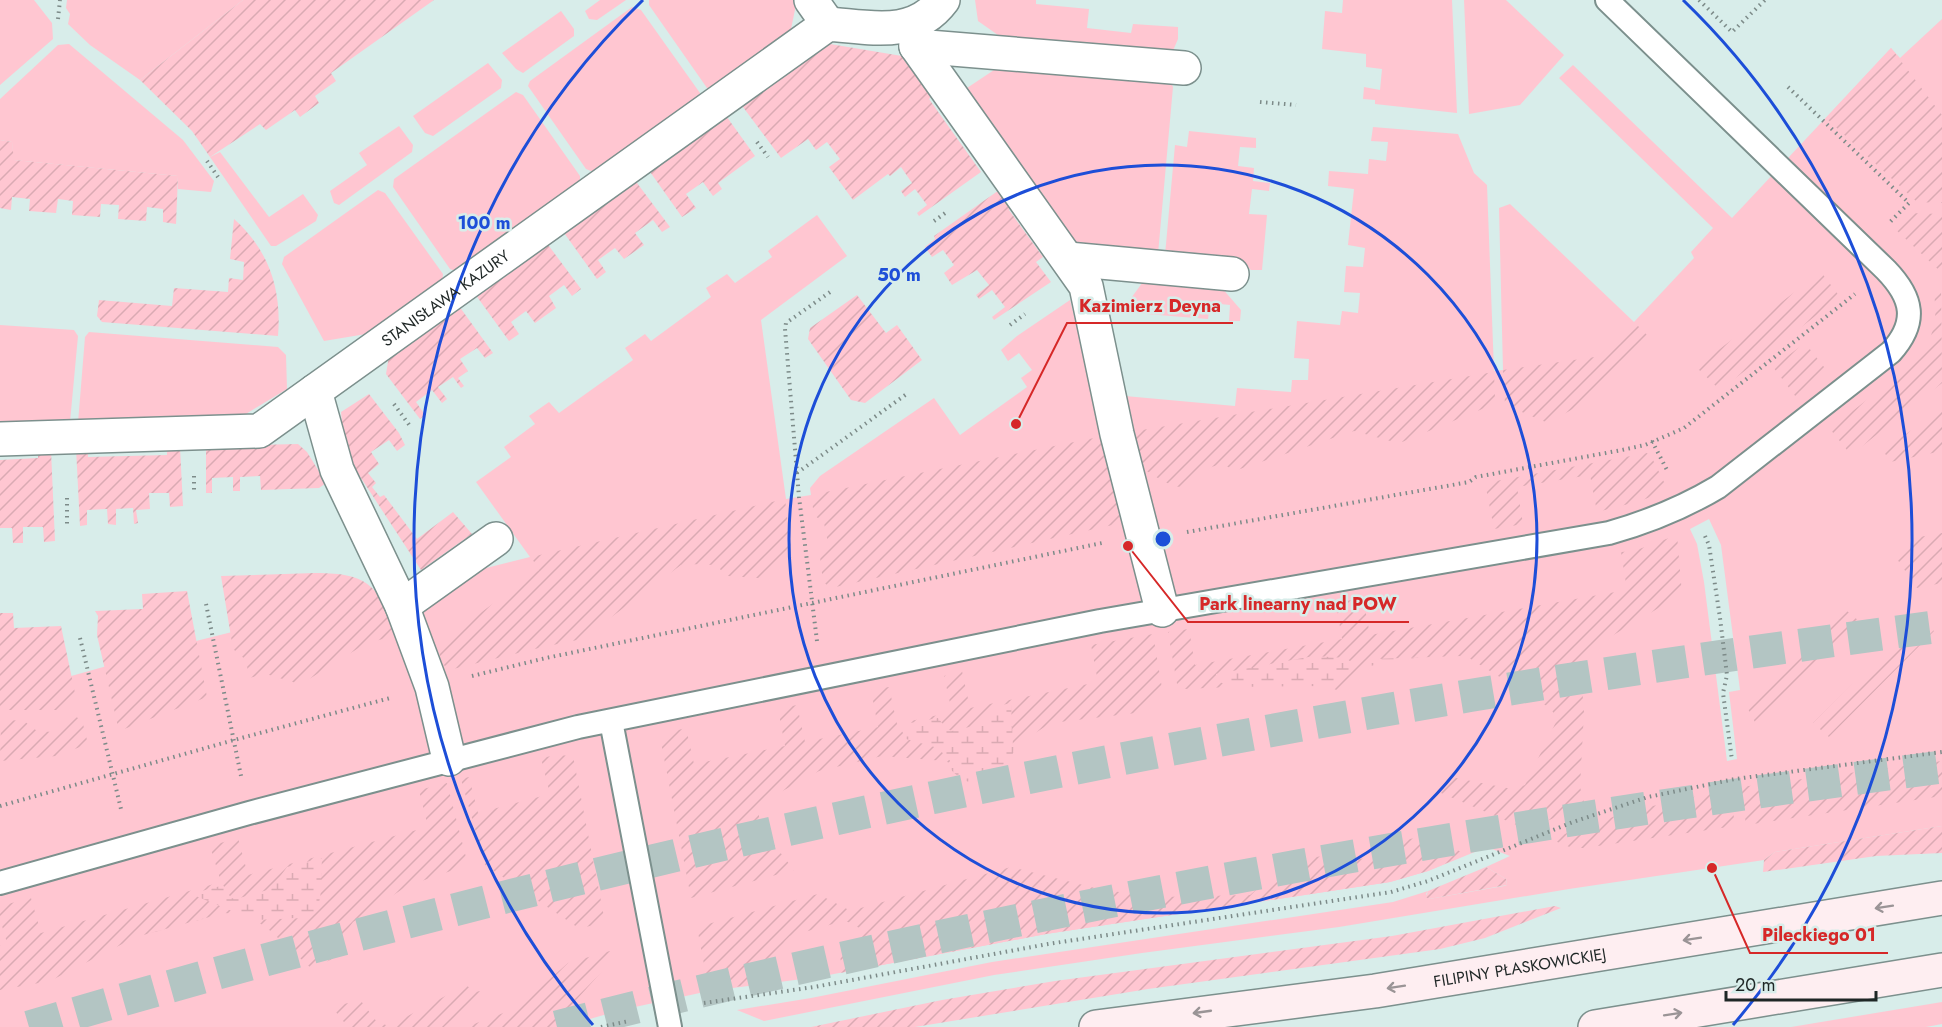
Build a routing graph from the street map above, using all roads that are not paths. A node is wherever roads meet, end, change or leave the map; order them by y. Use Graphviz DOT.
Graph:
graph roads {
  1 [pos="943,0"];
  2 [pos="1607,0"];
  3 [pos="819,12"];
  4 [pos="916,35"];
  5 [pos="1184,68"];
  6 [pos="1068,259"];
  7 [pos="1232,274"];
  8 [pos="315,391"];
  9 [pos="0,439"];
  10 [pos="496,538"];
  11 [pos="402,606"];
  12 [pos="1162,610"];
  13 [pos="611,720"];
  14 [pos="449,759"];
  15 [pos="0,883"];
  16 [pos="1942,898"];
  17 [pos="1942,970"];
  18 [pos="670,1027"];
  19 [pos="1096,1027"];
  20 [pos="1595,1027"];
  1 -- 4 [label="street, STANISŁAWA KAZURY"];
  2 -- 12 [label="lane"];
  3 -- 4 [label="street, STANISŁAWA KAZURY"];
  3 -- 8 [label="street, STANISŁAWA KAZURY"];
  4 -- 5 [label="street"];
  4 -- 6 [label="street"];
  6 -- 7 [label="street"];
  6 -- 12 [label="street"];
  8 -- 9 [label="street, STANISŁAWA KAZURY"];
  8 -- 11 [label="street"];
  10 -- 11 [label="street"];
  11 -- 14 [label="street"];
  12 -- 13 [label="lane"];
  13 -- 14 [label="lane"];
  13 -- 18 [label="lane"];
  14 -- 15 [label="lane"];
  16 -- 19 [label="main road, FILIPINY PŁASKOWICKIEJ, one-way"];
  20 -- 17 [label="main road, one-way"];
}
